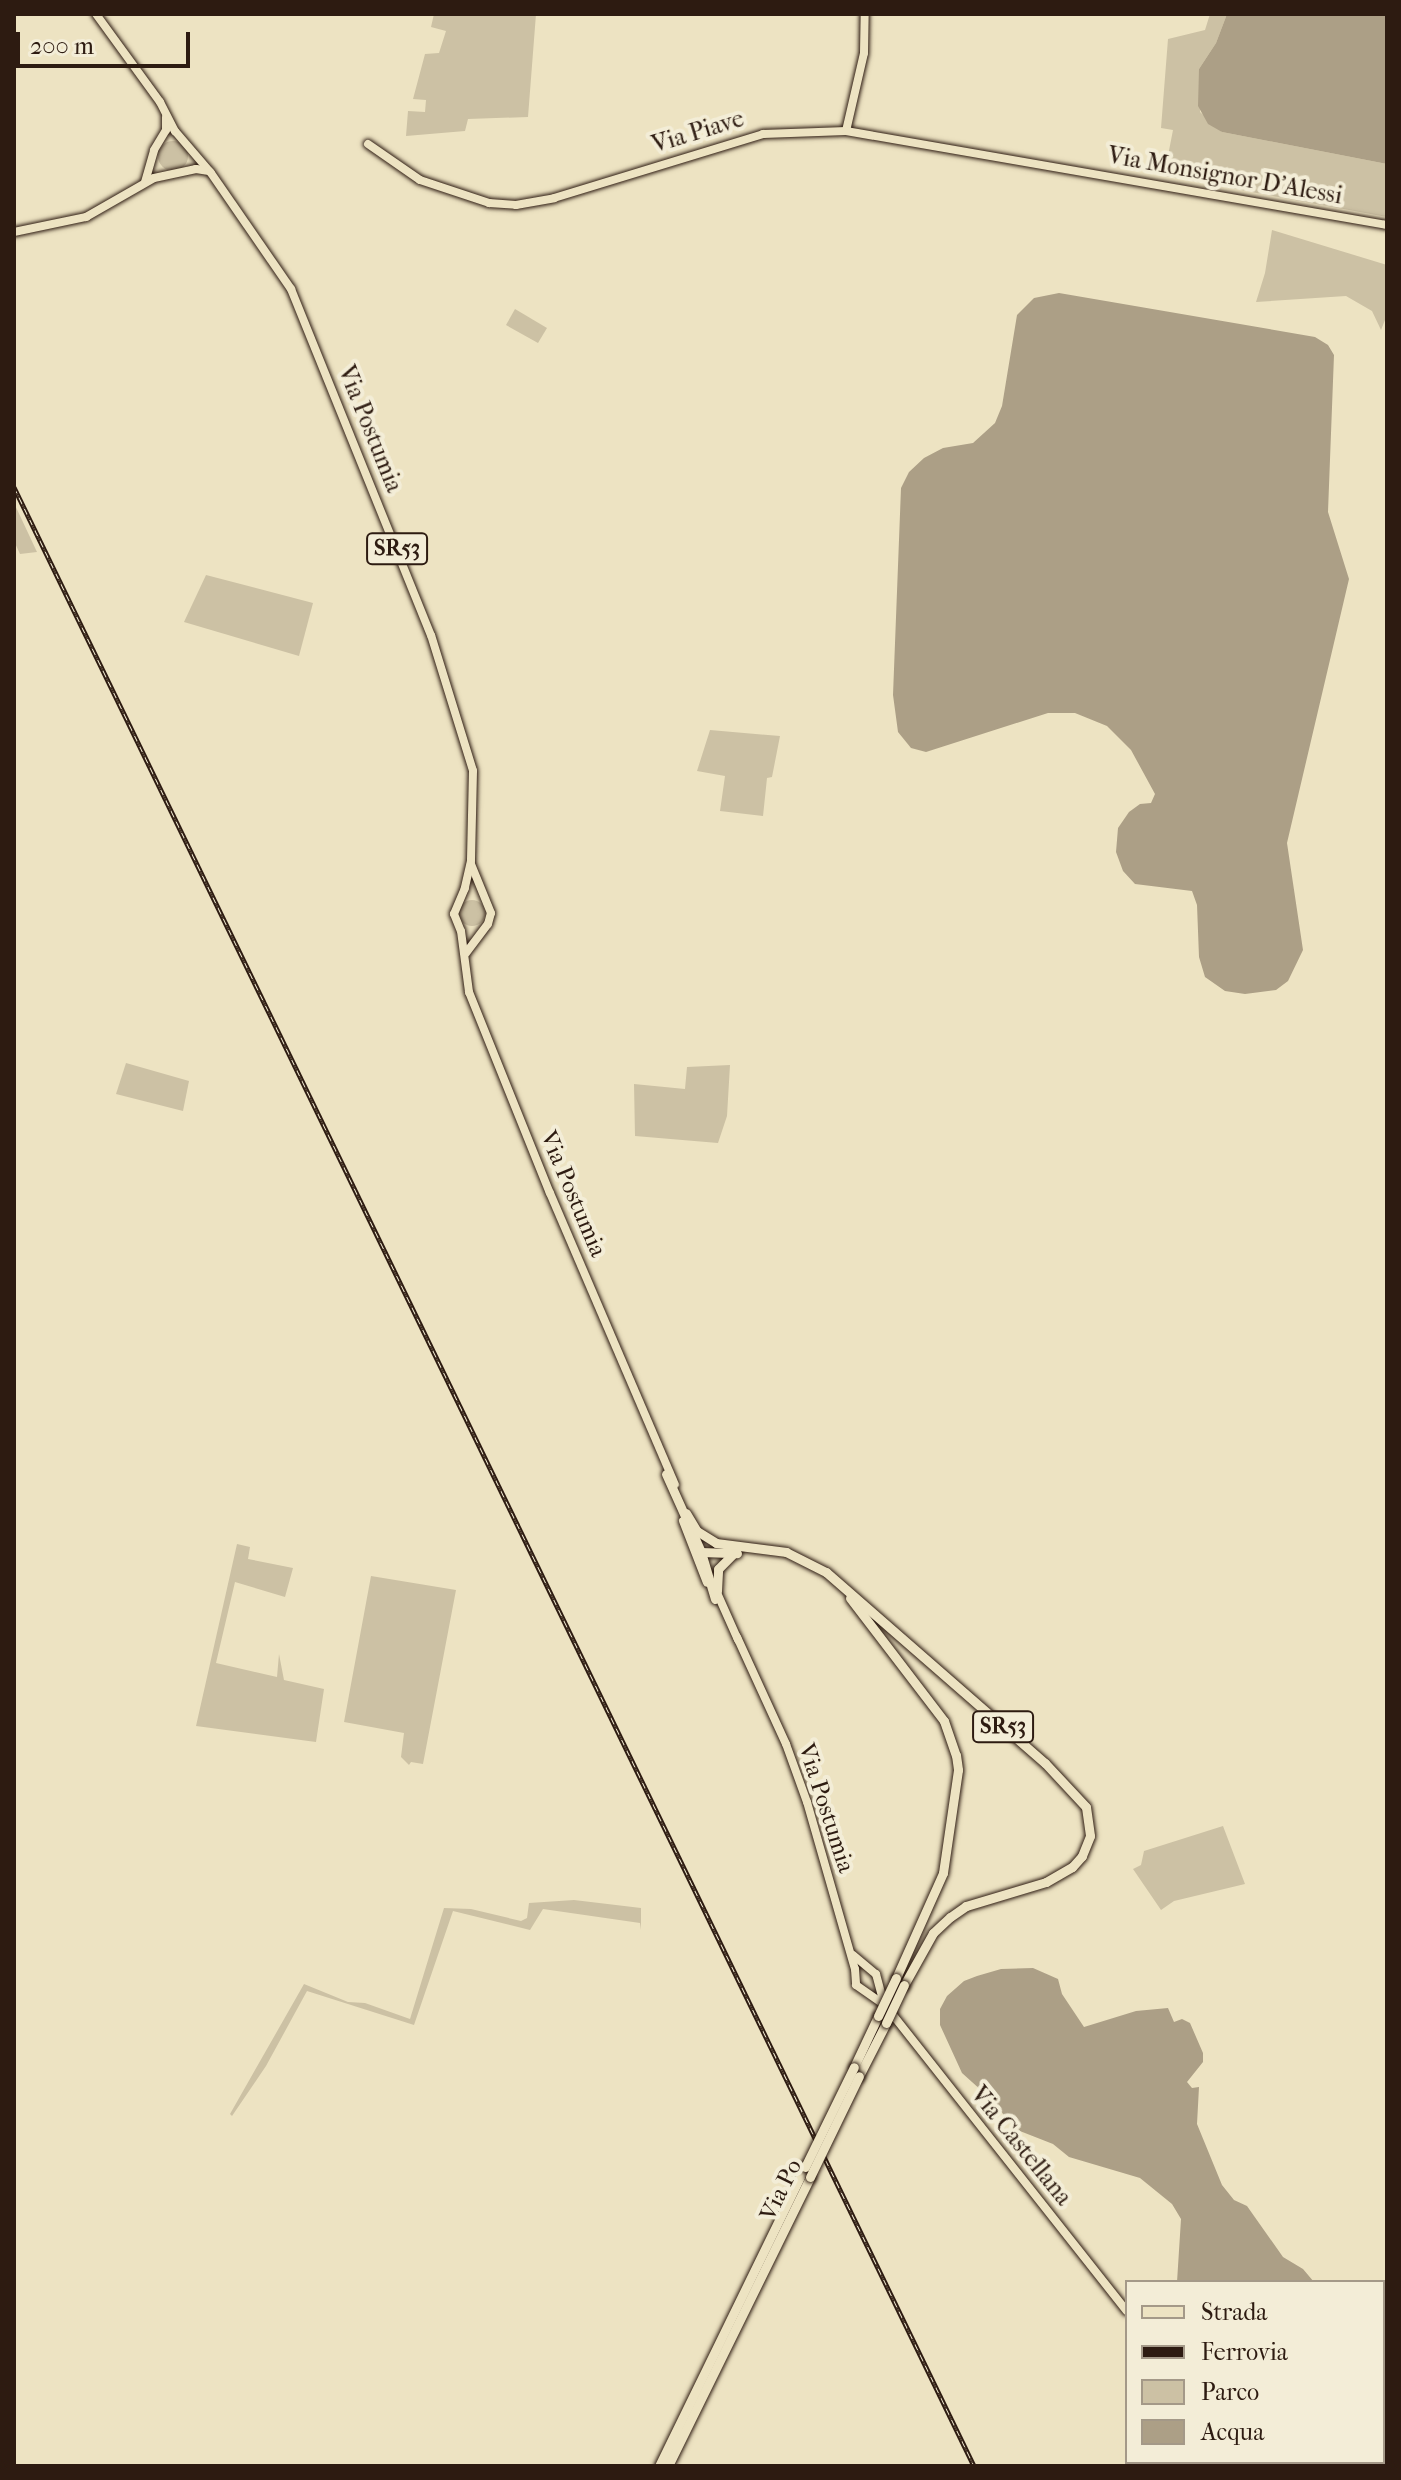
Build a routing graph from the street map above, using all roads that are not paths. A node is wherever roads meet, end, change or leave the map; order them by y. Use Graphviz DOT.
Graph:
graph roads {
  1 [pos="96,14"];
  2 [pos="865,14"];
  3 [pos="164,109"];
  4 [pos="846,131"];
  5 [pos="182,138"];
  6 [pos="160,140"];
  7 [pos="368,144"];
  8 [pos="192,151"];
  9 [pos="153,158"];
  10 [pos="1056,168"];
  11 [pos="210,172"];
  12 [pos="184,173"];
  13 [pos="172,176"];
  14 [pos="143,185"];
  15 [pos="1387,225"];
  16 [pos="14,232"];
  17 [pos="471,861"];
  18 [pos="485,899"];
  19 [pos="459,900"];
  20 [pos="459,927"];
  21 [pos="482,930"];
  22 [pos="465,958"];
  23 [pos="656,1443"];
  24 [pos="666,1474"];
  25 [pos="686,1513"];
  26 [pos="731,1550"];
  27 [pos="701,1552"];
  28 [pos="716,1595"];
  29 [pos="848,1947"];
  30 [pos="870,1969"];
  31 [pos="856,1975"];
  32 [pos="878,1980"];
  33 [pos="900,1982"];
  34 [pos="865,1991"];
  35 [pos="885,2005"];
  36 [pos="807,2172"];
  37 [pos="1125,2308"];
  38 [pos="659,2466"];
  39 [pos="668,2466"];
  1 -- 3 [label="main road"];
  2 -- 4 [label="main road"];
  3 -- 5 [label="main road"];
  3 -- 6 [label="main road"];
  4 -- 7 [label="main road, Via Piave"];
  4 -- 10 [label="main road, Via Piave"];
  5 -- 6 [label="main road"];
  5 -- 8 [label="main road"];
  6 -- 9 [label="main road"];
  8 -- 11 [label="main road, Via Postumia"];
  8 -- 12 [label="main road"];
  9 -- 13 [label="main road"];
  9 -- 14 [label="main road"];
  10 -- 15 [label="main road, Via Monsignor D'Alessi"];
  11 -- 12 [label="main road"];
  11 -- 17 [label="main road, Via Postumia / SR53"];
  12 -- 13 [label="main road"];
  13 -- 14 [label="main road"];
  14 -- 16 [label="main road"];
  17 -- 18 [label="main road, Via Postumia / SR53"];
  17 -- 19 [label="main road, Via Postumia / SR53"];
  18 -- 19 [label="main road"];
  18 -- 21 [label="main road, SR53"];
  19 -- 20 [label="main road, SR53"];
  20 -- 21 [label="main road"];
  20 -- 22 [label="main road, Via Postumia / SR53"];
  21 -- 22 [label="main road, SR53"];
  22 -- 23 [label="main road, Via Postumia / SR53"];
  23 -- 24 [label="main road, Via Postumia / SR53"];
  23 -- 25 [label="main road, Via Postumia"];
  24 -- 27 [label="highway, SR53"];
  24 -- 28 [label="main road, Via Postumia"];
  25 -- 26 [label="highway, SR53"];
  25 -- 27 [label="main road, Via Postumia"];
  26 -- 27 [label="highway, SR53"];
  26 -- 28 [label="highway"];
  26 -- 33 [label="highway, Via Po / SR53"];
  26 -- 33 [label="highway, Via Po / SR53"];
  27 -- 28 [label="highway, SR53"];
  28 -- 29 [label="main road, Via Postumia"];
  29 -- 30 [label="main road"];
  29 -- 31 [label="main road, Via Postumia"];
  30 -- 31 [label="main road"];
  30 -- 32 [label="main road"];
  31 -- 34 [label="main road"];
  32 -- 34 [label="main road"];
  32 -- 35 [label="main road"];
  33 -- 36 [label="highway, Via Po / SR53, bridge"];
  34 -- 35 [label="main road"];
  35 -- 37 [label="main road, Via Castellana"];
  36 -- 38 [label="highway, Via Po / SR53"];
  36 -- 39 [label="highway, Via Po / SR53"];
}
